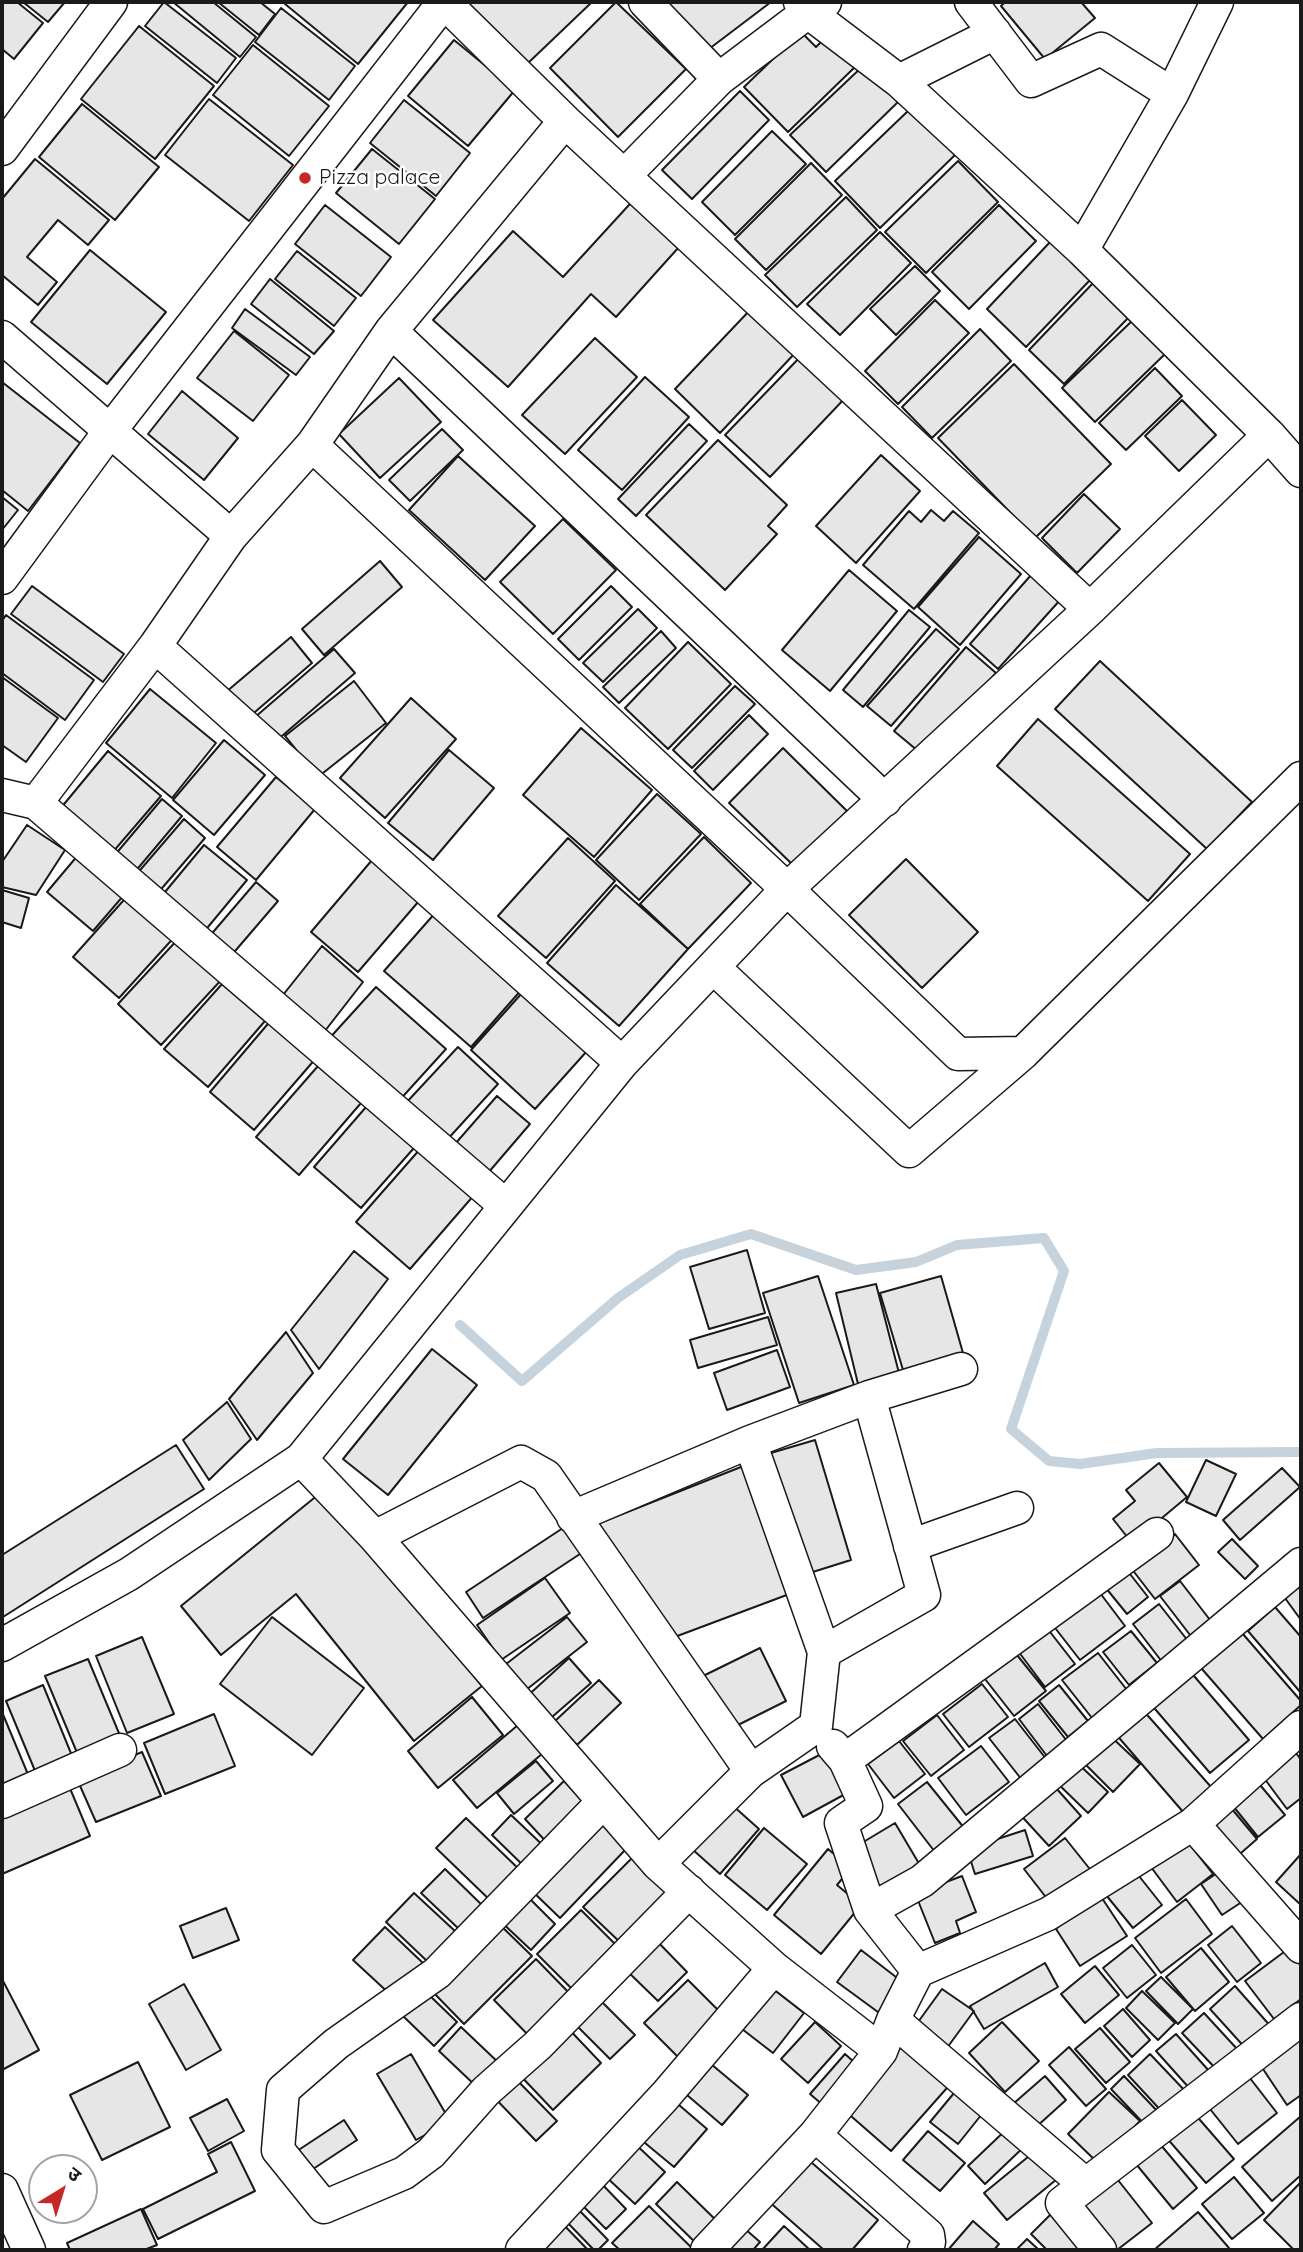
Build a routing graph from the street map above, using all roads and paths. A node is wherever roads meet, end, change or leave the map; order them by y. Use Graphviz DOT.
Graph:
graph roads {
  1 [pos="111,2"];
  2 [pos="444,2"];
  3 [pos="645,2"];
  4 [pos="971,2"];
  5 [pos="1217,2"];
  6 [pos="811,5"];
  7 [pos="995,33"];
  8 [pos="719,79"];
  9 [pos="899,81"];
  10 [pos="1172,94"];
  11 [pos="565,121"];
  12 [pos="2,149"];
  13 [pos="624,176"];
  14 [pos="1082,250"];
  15 [pos="391,331"];
  16 [pos="2,337"];
  17 [pos="109,432"];
  18 [pos="1269,435"];
  19 [pos="312,445"];
  20 [pos="1301,471"];
  21 [pos="231,536"];
  22 [pos="2,578"];
  23 [pos="1090,609"];
  24 [pos="155,646"];
  25 [pos="1301,778"];
  26 [pos="2,794"];
  27 [pos="886,800"];
  28 [pos="36,803"];
  29 [pos="787,889"];
  30 [pos="713,967"];
  31 [pos="1024,1053"];
  32 [pos="622,1063"];
  33 [pos="506,1206"];
  34 [pos="961,1369"];
  35 [pos="869,1397"];
  36 [pos="750,1442"];
  37 [pos="301,1459"];
  38 [pos="1017,1508"];
  39 [pos="573,1517"];
  40 [pos="1157,1534"];
  41 [pos="374,1537"];
  42 [pos="909,1546"];
  43 [pos="1301,1564"];
  44 [pos="2,1645"];
  45 [pos="824,1652"];
  46 [pos="816,1726"];
  47 [pos="1296,1741"];
  48 [pos="120,1750"];
  49 [pos="845,1760"];
  50 [pos="751,1771"];
  51 [pos="2,1802"];
  52 [pos="603,1802"];
  53 [pos="1193,1824"];
  54 [pos="659,1864"];
  55 [pos="690,1892"];
  56 [pos="870,1910"];
  57 [pos="1301,1947"];
  58 [pos="774,1968"];
  59 [pos="918,1971"];
  60 [pos="1301,2019"];
  61 [pos="893,2020"];
  62 [pos="881,2051"];
  63 [pos="815,2135"];
  64 [pos="1085,2184"];
  65 [pos="2,2190"];
  66 [pos="29,2250"];
  67 [pos="522,2250"];
  68 [pos="707,2250"];
  69 [pos="924,2250"];
  70 [pos="1100,2250"];
  1 -- 12 [label="street"];
  2 -- 11 [label="street"];
  2 -- 17 [label="street"];
  3 -- 8 [label="street"];
  4 -- 7 [label="street"];
  5 -- 10 [label="street"];
  6 -- 8 [label="street"];
  6 -- 9 [label="street"];
  7 -- 9 [label="street"];
  7 -- 10 [label="street"];
  8 -- 13 [label="street"];
  9 -- 14 [label="street"];
  10 -- 14 [label="street"];
  11 -- 13 [label="street"];
  11 -- 15 [label="street"];
  13 -- 23 [label="street"];
  14 -- 18 [label="street"];
  15 -- 19 [label="street"];
  15 -- 27 [label="street"];
  16 -- 17 [label="street"];
  17 -- 21 [label="street"];
  17 -- 22 [label="street"];
  18 -- 20 [label="street"];
  18 -- 23 [label="street"];
  19 -- 21 [label="street"];
  19 -- 29 [label="street"];
  21 -- 24 [label="street"];
  23 -- 27 [label="street"];
  24 -- 28 [label="street"];
  24 -- 32 [label="street"];
  25 -- 31 [label="street"];
  26 -- 28 [label="street"];
  27 -- 29 [label="street"];
  28 -- 33 [label="street"];
  29 -- 30 [label="street"];
  29 -- 31 [label="street"];
  30 -- 31 [label="street"];
  30 -- 32 [label="street"];
  32 -- 33 [label="street"];
  33 -- 37 [label="street"];
  34 -- 35 [label="street"];
  35 -- 36 [label="street"];
  35 -- 42 [label="street"];
  36 -- 39 [label="street"];
  36 -- 45 [label="street"];
  37 -- 41 [label="street"];
  37 -- 44 [label="street"];
  38 -- 42 [label="street"];
  39 -- 41 [label="street"];
  39 -- 50 [label="street"];
  40 -- 49 [label="street"];
  41 -- 52 [label="street"];
  42 -- 45 [label="street"];
  43 -- 56 [label="street"];
  45 -- 46 [label="street"];
  46 -- 49 [label="street"];
  46 -- 50 [label="street"];
  47 -- 53 [label="street"];
  48 -- 51 [label="street"];
  49 -- 56 [label="street"];
  50 -- 54 [label="street"];
  52 -- 54 [label="street"];
  52 -- 55 [label="street"];
  53 -- 57 [label="street"];
  53 -- 59 [label="street"];
  54 -- 55 [label="street"];
  55 -- 58 [label="street"];
  56 -- 59 [label="street"];
  58 -- 62 [label="street"];
  58 -- 67 [label="street"];
  59 -- 61 [label="street"];
  60 -- 64 [label="street"];
  61 -- 62 [label="street"];
  61 -- 64 [label="street"];
  62 -- 63 [label="street"];
  63 -- 68 [label="street"];
  63 -- 69 [label="street"];
  64 -- 70 [label="street"];
  65 -- 66 [label="street"];
}
